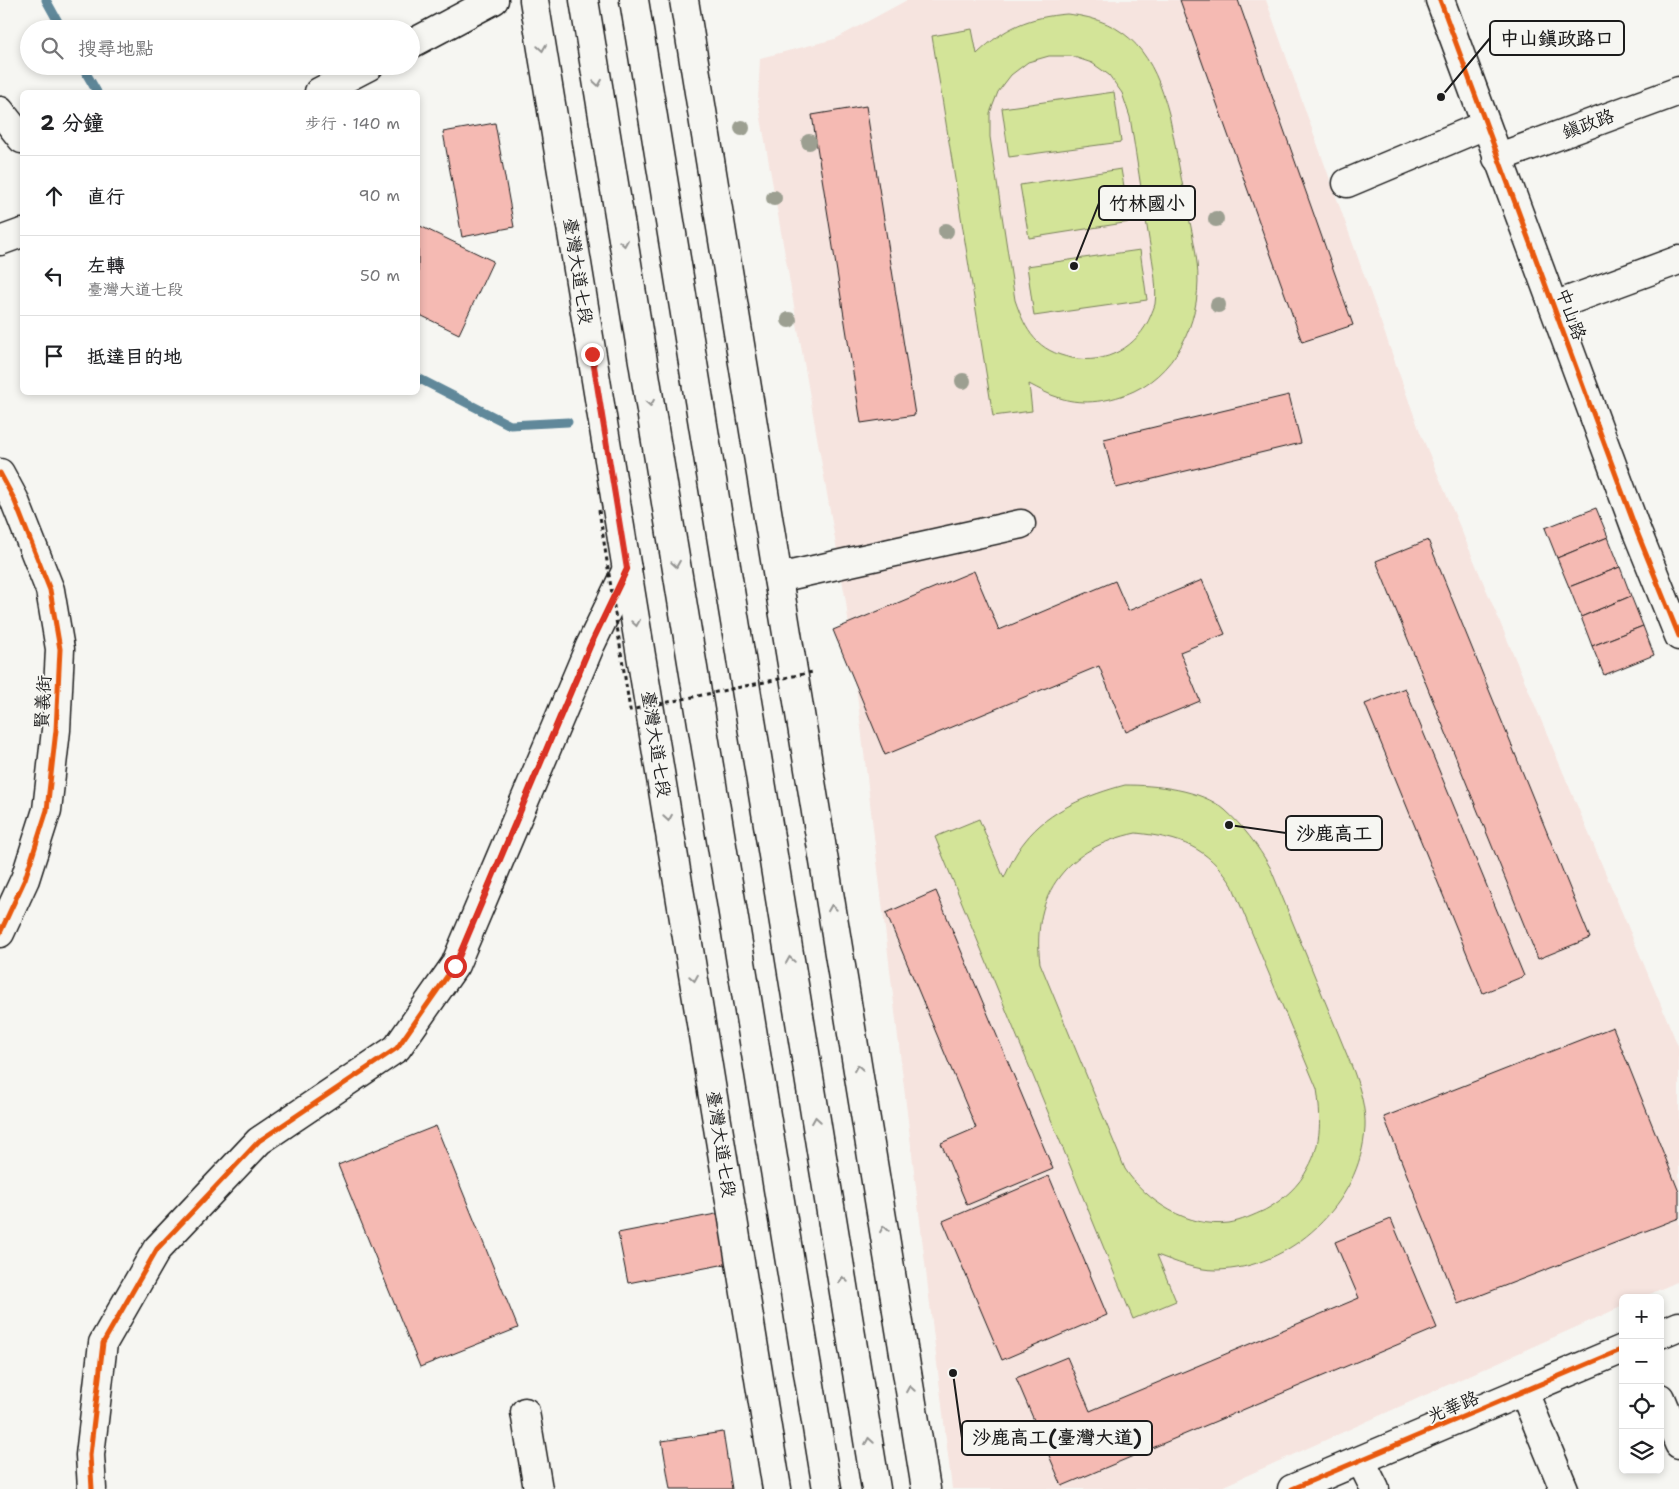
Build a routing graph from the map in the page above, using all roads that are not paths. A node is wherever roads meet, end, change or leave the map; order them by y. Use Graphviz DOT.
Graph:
graph roads {
  1 [pos="494,0"];
  2 [pos="534,0"];
  3 [pos="584,0"];
  4 [pos="634,0"];
  5 [pos="684,0"];
  6 [pos="1440,0"];
  7 [pos="420,39"];
  8 [pos="352,75"];
  9 [pos="323,90"];
  10 [pos="1679,91"];
  11 [pos="0,111"];
  12 [pos="1485,125"];
  13 [pos="20,136"];
  14 [pos="1497,158"];
  15 [pos="1346,183"];
  16 [pos="20,234"];
  17 [pos="0,241"];
  18 [pos="1679,260"];
  19 [pos="1554,306"];
  20 [pos="0,473"];
  21 [pos="1021,524"];
  22 [pos="627,569"];
  23 [pos="778,578"];
  24 [pos="1679,636"];
  25 [pos="0,933"];
  26 [pos="1679,1326"];
  27 [pos="1664,1332"];
  28 [pos="1619,1351"];
  29 [pos="1524,1392"];
  30 [pos="1664,1408"];
  31 [pos="525,1412"];
  32 [pos="1679,1444"];
  33 [pos="1361,1460"];
  34 [pos="92,1489"];
  35 [pos="538,1489"];
  36 [pos="777,1489"];
  37 [pos="827,1489"];
  38 [pos="876,1489"];
  39 [pos="926,1489"];
  40 [pos="1292,1489"];
  41 [pos="1375,1489"];
  42 [pos="1564,1489"];
  1 -- 7 [label="main road"];
  2 -- 22 [label="main road, 臺灣大道七段, one-way"];
  3 -- 37 [label="main road, one-way"];
  38 -- 4 [label="main road, one-way"];
  5 -- 23 [label="main road"];
  6 -- 12 [label="main road, 中山路"];
  8 -- 9 [label="main road"];
  10 -- 14 [label="main road, 鎮政路"];
  11 -- 13 [label="main road"];
  12 -- 14 [label="main road, 中山路"];
  12 -- 15 [label="main road"];
  14 -- 19 [label="main road, 中山路"];
  16 -- 17 [label="main road"];
  18 -- 19 [label="main road"];
  19 -- 24 [label="main road, 中山路"];
  20 -- 25 [label="main road, 賢義街"];
  21 -- 23 [label="main road"];
  22 -- 34 [label="main road"];
  22 -- 36 [label="main road, 臺灣大道七段, one-way"];
  39 -- 23 [label="main road, one-way"];
  26 -- 27 [label="main road"];
  28 -- 29 [label="main road, 光華路"];
  29 -- 33 [label="main road, 光華路"];
  29 -- 42 [label="main road"];
  30 -- 32 [label="main road"];
  31 -- 35 [label="main road"];
  33 -- 40 [label="main road, 光華路"];
  33 -- 41 [label="main road"];
}
